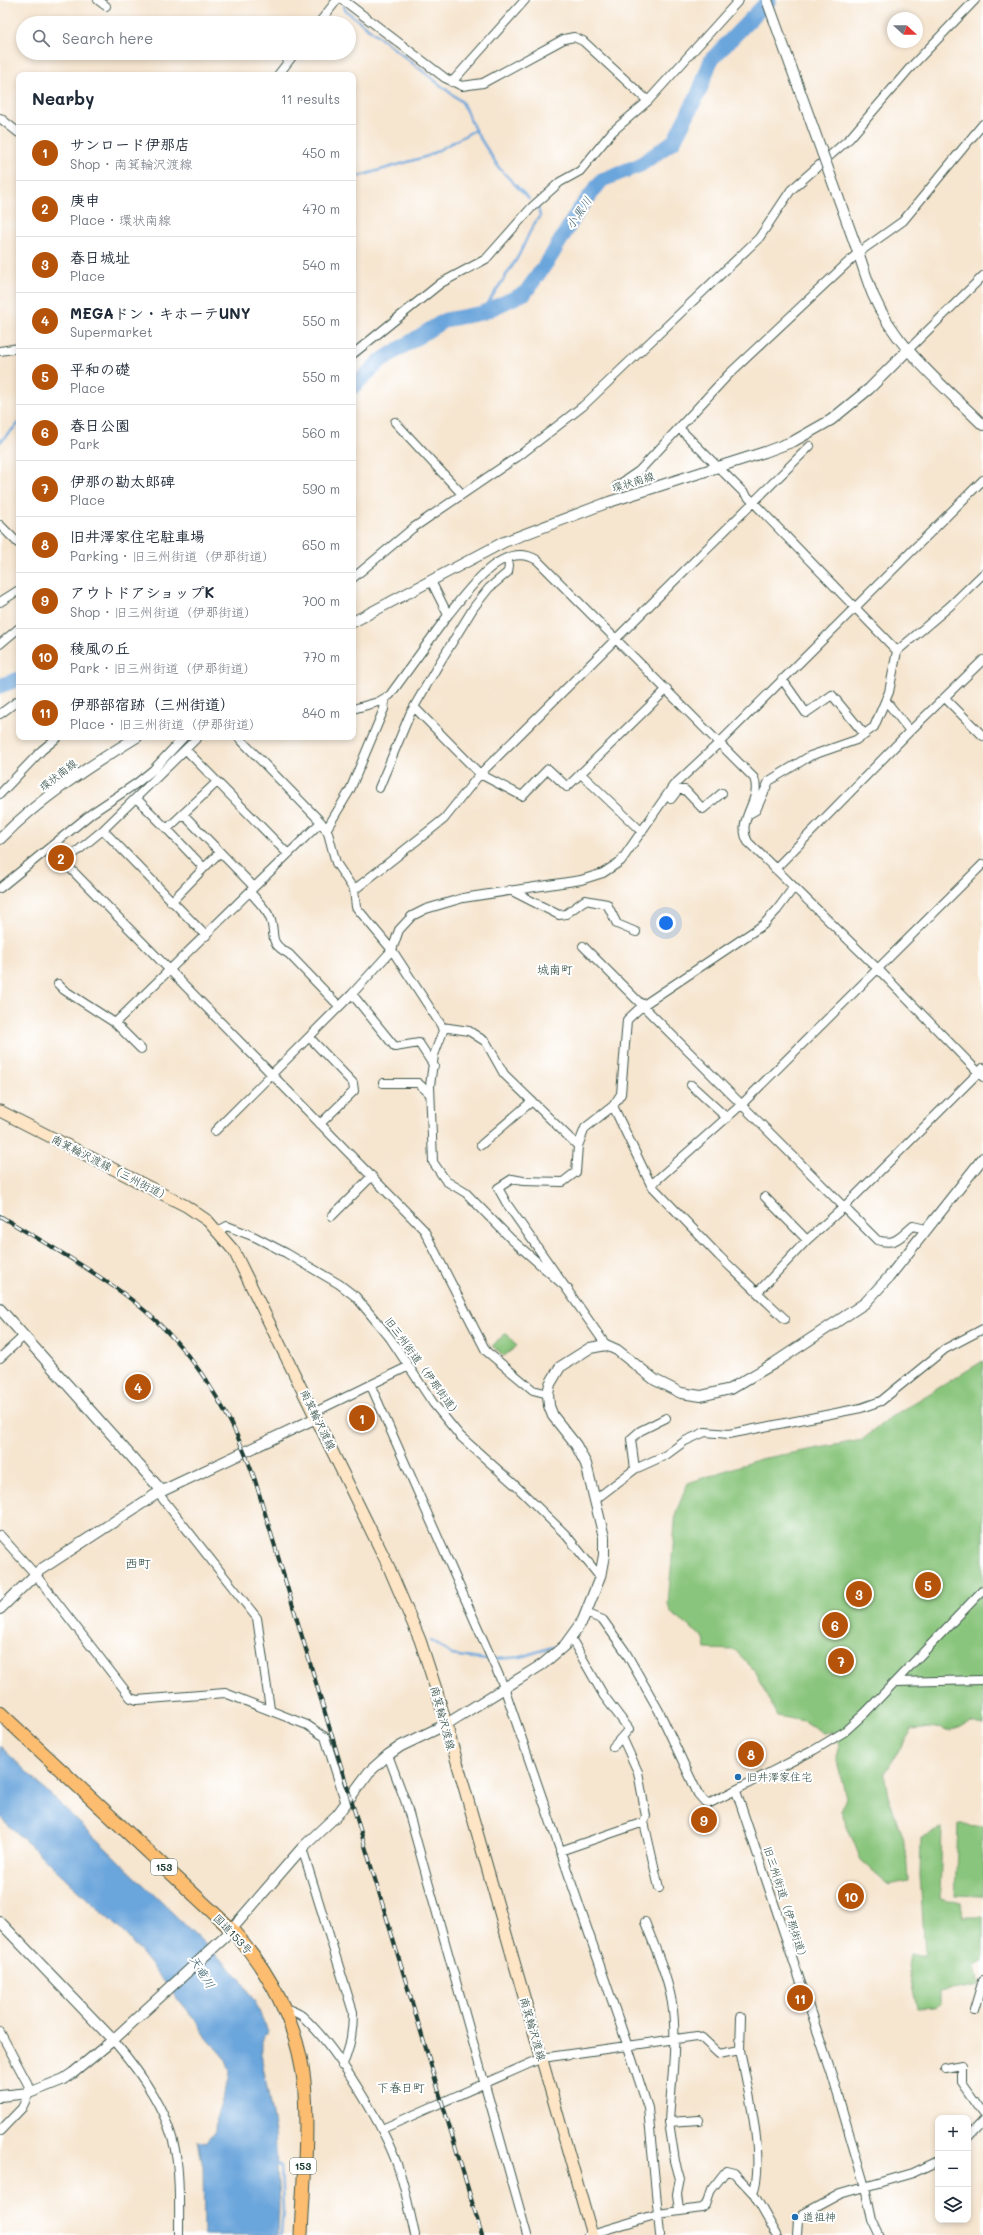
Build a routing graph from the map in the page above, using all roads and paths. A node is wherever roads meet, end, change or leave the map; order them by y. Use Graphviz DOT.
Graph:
graph roads {
  1 [pos="98,0"];
  2 [pos="337,0"];
  3 [pos="343,0"];
  4 [pos="525,0"];
  5 [pos="740,0"];
  6 [pos="767,0"];
  7 [pos="975,0"];
  8 [pos="106,6"];
  9 [pos="324,16"];
  10 [pos="290,60"];
  11 [pos="280,72"];
  12 [pos="452,82"];
  13 [pos="648,100"];
  14 [pos="0,118"];
  15 [pos="983,124"];
  16 [pos="16,131"];
  17 [pos="858,253"];
  18 [pos="983,276"];
  19 [pos="16,348"];
  20 [pos="908,350"];
  21 [pos="0,351"];
  22 [pos="356,352"];
  23 [pos="395,422"];
  24 [pos="983,425"];
  25 [pos="679,428"];
  26 [pos="810,446"];
  27 [pos="718,468"];
  28 [pos="983,480"];
  29 [pos="617,486"];
  30 [pos="462,494"];
  31 [pos="753,502"];
  32 [pos="0,525"];
  33 [pos="16,541"];
  34 [pos="507,558"];
  35 [pos="983,574"];
  36 [pos="356,576"];
  37 [pos="431,581"];
  38 [pos="16,592"];
  39 [pos="0,602"];
  40 [pos="854,608"];
  41 [pos="448,615"];
  42 [pos="356,620"];
  43 [pos="16,631"];
  44 [pos="616,638"];
  45 [pos="0,644"];
  46 [pos="897,651"];
  47 [pos="983,660"];
  48 [pos="782,679"];
  49 [pos="666,689"];
  50 [pos="945,698"];
  51 [pos="385,699"];
  52 [pos="886,701"];
  53 [pos="16,702"];
  54 [pos="414,707"];
  55 [pos="356,708"];
  56 [pos="0,714"];
  57 [pos="910,730"];
  58 [pos="865,735"];
  59 [pos="983,736"];
  60 [pos="54,740"];
  61 [pos="132,740"];
  62 [pos="181,740"];
  63 [pos="195,740"];
  64 [pos="241,740"];
  65 [pos="720,743"];
  66 [pos="186,750"];
  67 [pos="580,773"];
  68 [pos="480,774"];
  69 [pos="217,782"];
  70 [pos="379,788"];
  71 [pos="722,793"];
  72 [pos="0,794"];
  73 [pos="136,798"];
  74 [pos="183,814"];
  75 [pos="748,814"];
  76 [pos="650,821"];
  77 [pos="321,822"];
  78 [pos="168,829"];
  79 [pos="102,830"];
  80 [pos="326,830"];
  81 [pos="642,832"];
  82 [pos="0,839"];
  83 [pos="220,852"];
  84 [pos="288,854"];
  85 [pos="983,864"];
  86 [pos="204,868"];
  87 [pos="775,869"];
  88 [pos="794,887"];
  89 [pos="0,888"];
  90 [pos="252,890"];
  91 [pos="354,890"];
  92 [pos="510,890"];
  93 [pos="171,902"];
  94 [pos="636,932"];
  95 [pos="206,936"];
  96 [pos="583,946"];
  97 [pos="392,950"];
  98 [pos="878,969"];
  99 [pos="169,971"];
  100 [pos="58,984"];
  101 [pos="352,994"];
  102 [pos="338,1006"];
  103 [pos="642,1006"];
  104 [pos="115,1023"];
  105 [pos="442,1027"];
  106 [pos="309,1037"];
  107 [pos="141,1049"];
  108 [pos="434,1066"];
  109 [pos="982,1073"];
  110 [pos="271,1074"];
  111 [pos="383,1083"];
  112 [pos="691,1085"];
  113 [pos="430,1094"];
  114 [pos="532,1101"];
  115 [pos="741,1105"];
  116 [pos="613,1106"];
  117 [pos="0,1111"];
  118 [pos="727,1118"];
  119 [pos="320,1124"];
  120 [pos="215,1131"];
  121 [pos="481,1145"];
  122 [pos="578,1146"];
  123 [pos="983,1158"];
  124 [pos="372,1176"];
  125 [pos="651,1185"];
  126 [pos="765,1197"];
  127 [pos="844,1207"];
  128 [pos="332,1216"];
  129 [pos="926,1229"];
  130 [pos="218,1231"];
  131 [pos="807,1240"];
  132 [pos="568,1289"];
  133 [pos="758,1292"];
  134 [pos="0,1310"];
  135 [pos="785,1319"];
  136 [pos="983,1328"];
  137 [pos="24,1336"];
  138 [pos="606,1345"];
  139 [pos="0,1358"];
  140 [pos="407,1367"];
  141 [pos="371,1386"];
  142 [pos="548,1394"];
  143 [pos="315,1415"];
  144 [pos="666,1418"];
  145 [pos="635,1469"];
  146 [pos="160,1492"];
  147 [pos="596,1500"];
  148 [pos="0,1535"];
  149 [pos="35,1574"];
  150 [pos="600,1577"];
  151 [pos="983,1590"];
  152 [pos="0,1609"];
  153 [pos="586,1613"];
  154 [pos="571,1638"];
  155 [pos="983,1680"];
  156 [pos="895,1682"];
  157 [pos="504,1687"];
  158 [pos="270,1709"];
  159 [pos="0,1714"];
  160 [pos="445,1725"];
  161 [pos="622,1737"];
  162 [pos="613,1747"];
  163 [pos="388,1755"];
  164 [pos="736,1792"];
  165 [pos="346,1804"];
  166 [pos="644,1822"];
  167 [pos="302,1848"];
  168 [pos="560,1850"];
  169 [pos="659,1888"];
  170 [pos="0,1922"];
  171 [pos="644,1922"];
  172 [pos="228,1934"];
  173 [pos="983,1980"];
  174 [pos="283,2007"];
  175 [pos="974,2010"];
  176 [pos="741,2017"];
  177 [pos="0,2032"];
  178 [pos="115,2037"];
  179 [pos="673,2040"];
  180 [pos="628,2046"];
  181 [pos="740,2050"];
  182 [pos="542,2058"];
  183 [pos="342,2066"];
  184 [pos="945,2068"];
  185 [pos="484,2084"];
  186 [pos="30,2092"];
  187 [pos="0,2096"];
  188 [pos="983,2113"];
  189 [pos="699,2120"];
  190 [pos="983,2120"];
  191 [pos="669,2122"];
  192 [pos="382,2129"];
  193 [pos="0,2131"];
  194 [pos="971,2134"];
  195 [pos="935,2162"];
  196 [pos="865,2187"];
  197 [pos="753,2192"];
  198 [pos="679,2210"];
  199 [pos="658,2214"];
  200 [pos="180,2235"];
  201 [pos="301,2235"];
  202 [pos="415,2235"];
  203 [pos="526,2235"];
  204 [pos="590,2235"];
  205 [pos="660,2235"];
  206 [pos="777,2235"];
  207 [pos="796,2235"];
  208 [pos="879,2235"];
  1 -- 8 [label="street"];
  2 -- 9 [label="street"];
  3 -- 12 [label="street"];
  4 -- 12 [label="street"];
  5 -- 13 [label="street"];
  6 -- 17 [label="street, bridge"];
  7 -- 30 [label="street"];
  10 -- 11 [label="street"];
  12 -- 13 [label="street"];
  13 -- 22 [label="street"];
  14 -- 16 [label="street"];
  15 -- 17 [label="street"];
  17 -- 20 [label="street"];
  17 -- 25 [label="street"];
  18 -- 20 [label="street"];
  19 -- 21 [label="street"];
  20 -- 24 [label="street"];
  20 -- 27 [label="street, 環状南線"];
  23 -- 30 [label="street"];
  25 -- 27 [label="street"];
  25 -- 29 [label="street"];
  26 -- 31 [label="street"];
  27 -- 31 [label="street"];
  27 -- 37 [label="street, 環状南線"];
  28 -- 40 [label="street"];
  30 -- 36 [label="street"];
  31 -- 40 [label="street"];
  31 -- 44 [label="street"];
  32 -- 33 [label="street"];
  34 -- 41 [label="street"];
  34 -- 44 [label="street"];
  34 -- 54 [label="street"];
  35 -- 46 [label="street"];
  37 -- 41 [label="street"];
  37 -- 42 [label="street, 環状南線"];
  38 -- 39 [label="street"];
  40 -- 46 [label="street"];
  40 -- 48 [label="street"];
  41 -- 51 [label="street"];
  43 -- 45 [label="street"];
  44 -- 49 [label="street"];
  44 -- 68 [label="street"];
  46 -- 52 [label="street"];
  47 -- 50 [label="street"];
  48 -- 58 [label="street"];
  48 -- 65 [label="street"];
  49 -- 65 [label="street"];
  49 -- 67 [label="street"];
  50 -- 57 [label="street"];
  50 -- 59 [label="street"];
  51 -- 55 [label="street"];
  51 -- 80 [label="street"];
  52 -- 57 [label="street"];
  52 -- 58 [label="street"];
  53 -- 56 [label="street"];
  54 -- 68 [label="street"];
  54 -- 70 [label="street"];
  57 -- 87 [label="street"];
  58 -- 75 [label="street"];
  60 -- 72 [label="street"];
  61 -- 82 [label="street, 環状南線"];
  62 -- 89 [label="street"];
  63 -- 66 [label="street"];
  64 -- 77 [label="street"];
  65 -- 75 [label="street"];
  65 -- 76 [label="street"];
  66 -- 69 [label="street"];
  66 -- 73 [label="street"];
  67 -- 68 [label="street"];
  67 -- 81 [label="street"];
  68 -- 91 [label="street"];
  69 -- 74 [label="street"];
  69 -- 84 [label="street"];
  71 -- 76 [label="street"];
  73 -- 78 [label="street"];
  73 -- 79 [label="street"];
  74 -- 78 [label="street"];
  74 -- 83 [label="street"];
  75 -- 87 [label="street"];
  76 -- 81 [label="street"];
  77 -- 80 [label="street"];
  77 -- 84 [label="street"];
  78 -- 86 [label="street"];
  79 -- 93 [label="street"];
  79 -- 99 [label="street"];
  80 -- 91 [label="street"];
  81 -- 92 [label="street"];
  83 -- 86 [label="street"];
  83 -- 90 [label="street"];
  84 -- 90 [label="street"];
  85 -- 98 [label="street"];
  86 -- 93 [label="street"];
  87 -- 88 [label="street"];
  88 -- 98 [label="street"];
  88 -- 103 [label="street"];
  90 -- 95 [label="street"];
  90 -- 102 [label="street"];
  91 -- 97 [label="street"];
  92 -- 94 [label="street"];
  92 -- 97 [label="street"];
  93 -- 95 [label="street"];
  95 -- 99 [label="street"];
  96 -- 103 [label="street"];
  97 -- 101 [label="street"];
  97 -- 105 [label="street"];
  98 -- 109 [label="street"];
  98 -- 115 [label="street"];
  99 -- 104 [label="street"];
  99 -- 110 [label="street"];
  100 -- 104 [label="street"];
  101 -- 102 [label="street"];
  101 -- 108 [label="street"];
  102 -- 106 [label="street"];
  103 -- 115 [label="street"];
  103 -- 116 [label="street"];
  104 -- 107 [label="street"];
  105 -- 108 [label="street"];
  105 -- 114 [label="street"];
  106 -- 110 [label="street"];
  106 -- 119 [label="street"];
  108 -- 113 [label="street"];
  109 -- 127 [label="street"];
  110 -- 119 [label="street"];
  110 -- 120 [label="street"];
  111 -- 113 [label="street"];
  112 -- 118 [label="street"];
  113 -- 132 [label="street"];
  114 -- 121 [label="street"];
  114 -- 122 [label="street"];
  115 -- 118 [label="street"];
  115 -- 127 [label="street"];
  116 -- 122 [label="street"];
  116 -- 125 [label="street"];
  117 -- 130 [label="main road, 南箕輪沢渡線（三州街道）"];
  118 -- 125 [label="street"];
  119 -- 124 [label="street"];
  122 -- 132 [label="street"];
  123 -- 129 [label="street"];
  124 -- 128 [label="street"];
  124 -- 142 [label="street"];
  125 -- 133 [label="street"];
  126 -- 131 [label="street"];
  127 -- 129 [label="street"];
  127 -- 131 [label="street"];
  129 -- 138 [label="street"];
  130 -- 140 [label="street, 旧三州街道（伊那街道）"];
  130 -- 143 [label="main road, 南箕輪沢渡線"];
  131 -- 133 [label="street"];
  132 -- 138 [label="street"];
  133 -- 135 [label="street"];
  134 -- 137 [label="street"];
  136 -- 145 [label="street"];
  137 -- 139 [label="street"];
  137 -- 146 [label="street"];
  138 -- 142 [label="street"];
  140 -- 141 [label="street"];
  140 -- 150 [label="street, 旧三州街道（伊那街道）"];
  141 -- 143 [label="street"];
  141 -- 157 [label="street"];
  142 -- 147 [label="street"];
  143 -- 146 [label="street"];
  143 -- 160 [label="main road, 南箕輪沢渡線"];
  144 -- 145 [label="street"];
  145 -- 147 [label="street"];
  146 -- 149 [label="street"];
  146 -- 158 [label="street"];
  147 -- 150 [label="street"];
  148 -- 149 [label="street"];
  149 -- 152 [label="street"];
  149 -- 158 [label="street"];
  150 -- 153 [label="street"];
  151 -- 156 [label="street"];
  153 -- 154 [label="street"];
  153 -- 164 [label="street"];
  154 -- 157 [label="street"];
  154 -- 161 [label="street"];
  155 -- 156 [label="street"];
  156 -- 164 [label="street"];
  157 -- 160 [label="street"];
  157 -- 168 [label="street"];
  158 -- 165 [label="street"];
  159 -- 172 [label="highway, 国道153号 / 153"];
  160 -- 163 [label="street"];
  160 -- 182 [label="main road, 南箕輪沢渡線"];
  161 -- 162 [label="street"];
  161 -- 166 [label="street"];
  163 -- 165 [label="street"];
  163 -- 185 [label="street"];
  164 -- 196 [label="street, 旧三州街道（伊那街道）"];
  165 -- 167 [label="street"];
  166 -- 168 [label="street"];
  166 -- 169 [label="street"];
  167 -- 172 [label="street"];
  167 -- 183 [label="street"];
  168 -- 180 [label="street"];
  170 -- 178 [label="street"];
  171 -- 179 [label="street"];
  172 -- 174 [label="highway, 国道153号 / 153"];
  172 -- 178 [label="street"];
  173 -- 175 [label="street"];
  174 -- 183 [label="street"];
  174 -- 201 [label="highway, 国道153号 / 153"];
  176 -- 181 [label="street"];
  177 -- 186 [label="street"];
  178 -- 186 [label="street"];
  178 -- 200 [label="street"];
  179 -- 180 [label="street"];
  179 -- 181 [label="street"];
  179 -- 191 [label="street"];
  180 -- 182 [label="street"];
  180 -- 199 [label="street"];
  181 -- 197 [label="street"];
  182 -- 185 [label="street"];
  182 -- 204 [label="main road, 南箕輪沢渡線"];
  183 -- 192 [label="street"];
  184 -- 188 [label="street"];
  185 -- 192 [label="street"];
  185 -- 203 [label="street"];
  186 -- 187 [label="street"];
  186 -- 193 [label="street"];
  189 -- 191 [label="street"];
  190 -- 194 [label="street"];
  191 -- 198 [label="street"];
  192 -- 202 [label="street"];
  195 -- 196 [label="street"];
  196 -- 207 [label="street"];
  196 -- 208 [label="street, 旧三州街道（伊那街道）"];
  197 -- 198 [label="street"];
  197 -- 206 [label="street"];
  198 -- 199 [label="street"];
  199 -- 204 [label="street"];
  199 -- 205 [label="street"];
}
